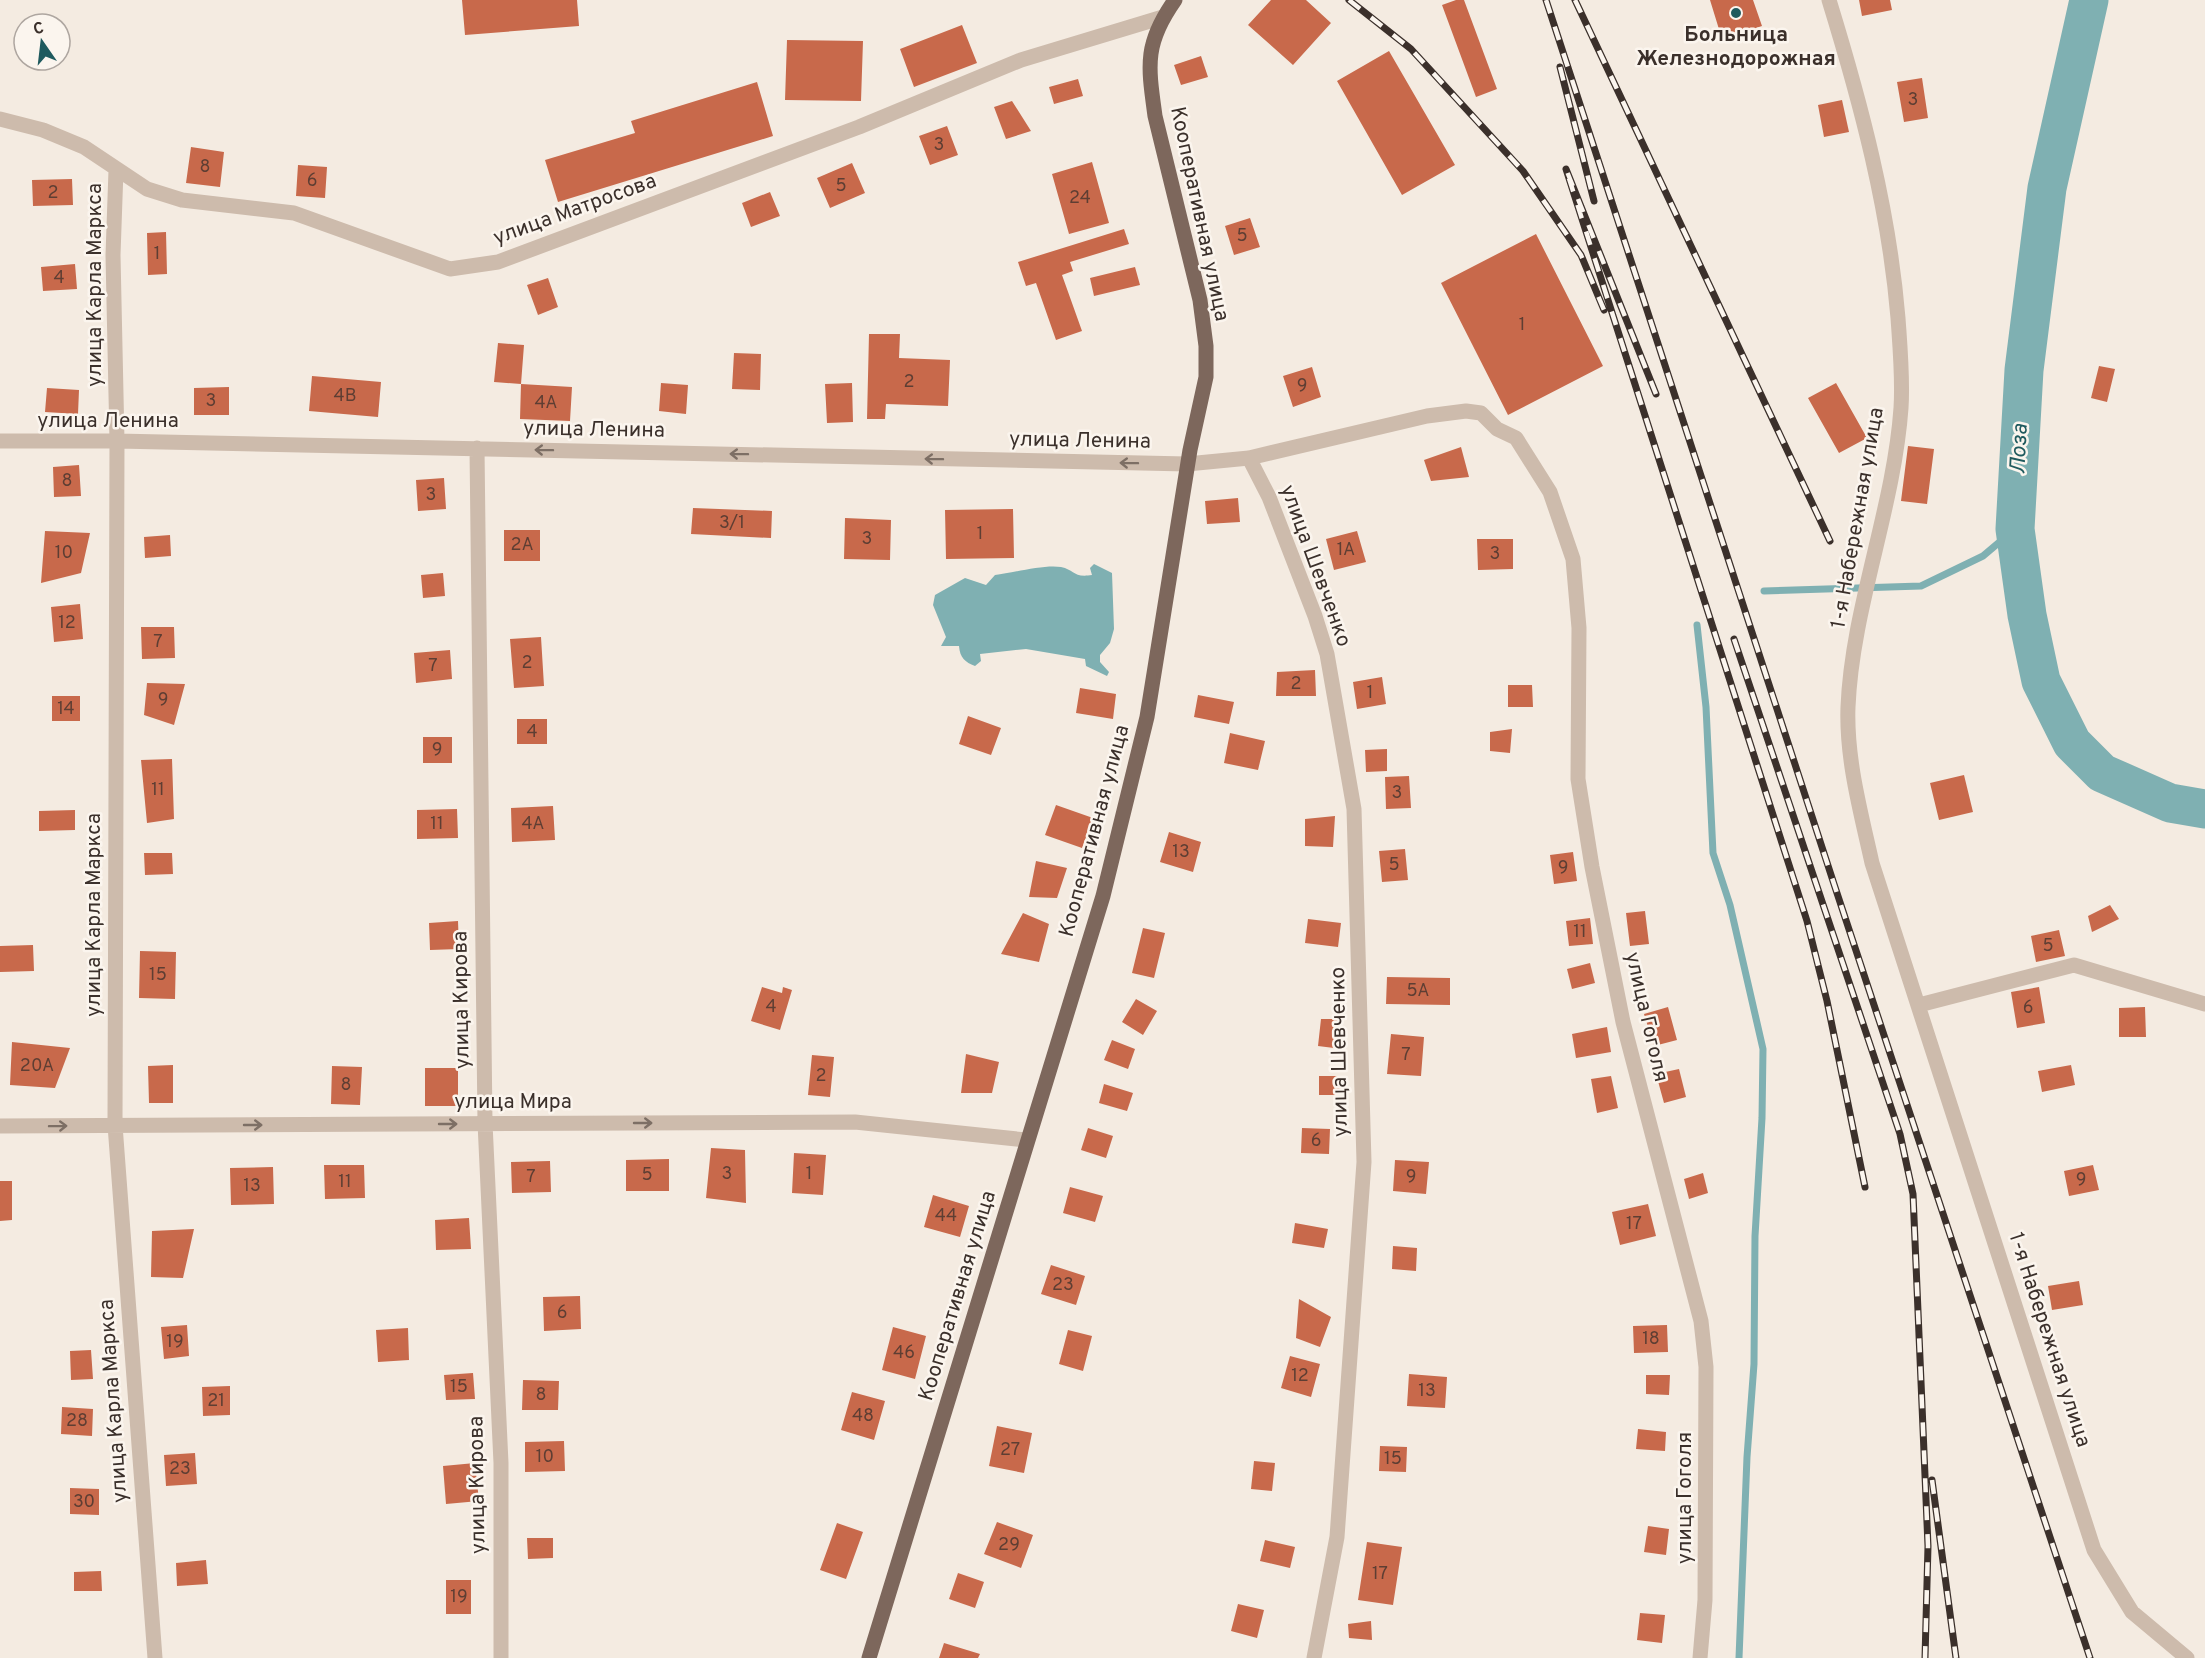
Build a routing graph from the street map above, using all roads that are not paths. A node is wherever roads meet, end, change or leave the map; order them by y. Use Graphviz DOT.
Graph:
graph roads {
  1 [pos="1175,0"];
  2 [pos="1829,0"];
  3 [pos="1163,17"];
  4 [pos="0,119"];
  5 [pos="116,170"];
  6 [pos="1481,413"];
  7 [pos="0,441"];
  8 [pos="117,441"];
  9 [pos="477,448"];
  10 [pos="1250,458"];
  11 [pos="1187,464"];
  12 [pos="2205,1004"];
  13 [pos="1918,1005"];
  14 [pos="485,1124"];
  15 [pos="115,1125"];
  16 [pos="0,1126"];
  17 [pos="1026,1140"];
  18 [pos="155,1658"];
  19 [pos="501,1658"];
  20 [pos="869,1658"];
  21 [pos="1314,1658"];
  22 [pos="1700,1658"];
  23 [pos="2187,1658"];
  1 -- 3 [label="main road, Кооперативная улица"];
  2 -- 13 [label="street, 1-я Набережная улица"];
  3 -- 5 [label="street, улица Матросова"];
  3 -- 11 [label="main road, Кооперативная улица"];
  4 -- 5 [label="street, улица Матросова"];
  5 -- 8 [label="street, улица Карла Маркса"];
  6 -- 10 [label="street, улица Ленина"];
  6 -- 22 [label="street, улица Гоголя"];
  7 -- 8 [label="street, улица Ленина"];
  8 -- 9 [label="street, улица Ленина"];
  8 -- 15 [label="street, улица Карла Маркса"];
  11 -- 9 [label="street, улица Ленина, one-way"];
  9 -- 14 [label="street, улица Кирова"];
  10 -- 11 [label="street, улица Ленина"];
  10 -- 21 [label="street, улица Шевченко"];
  11 -- 17 [label="main road, Кооперативная улица"];
  12 -- 13 [label="street"];
  13 -- 23 [label="street, 1-я Набережная улица"];
  15 -- 14 [label="street, улица Мира, one-way"];
  14 -- 17 [label="street, улица Мира, one-way"];
  14 -- 19 [label="street, улица Кирова"];
  16 -- 15 [label="street, улица Мира, one-way"];
  15 -- 18 [label="street, улица Карла Маркса"];
  17 -- 20 [label="main road, Кооперативная улица"];
}
